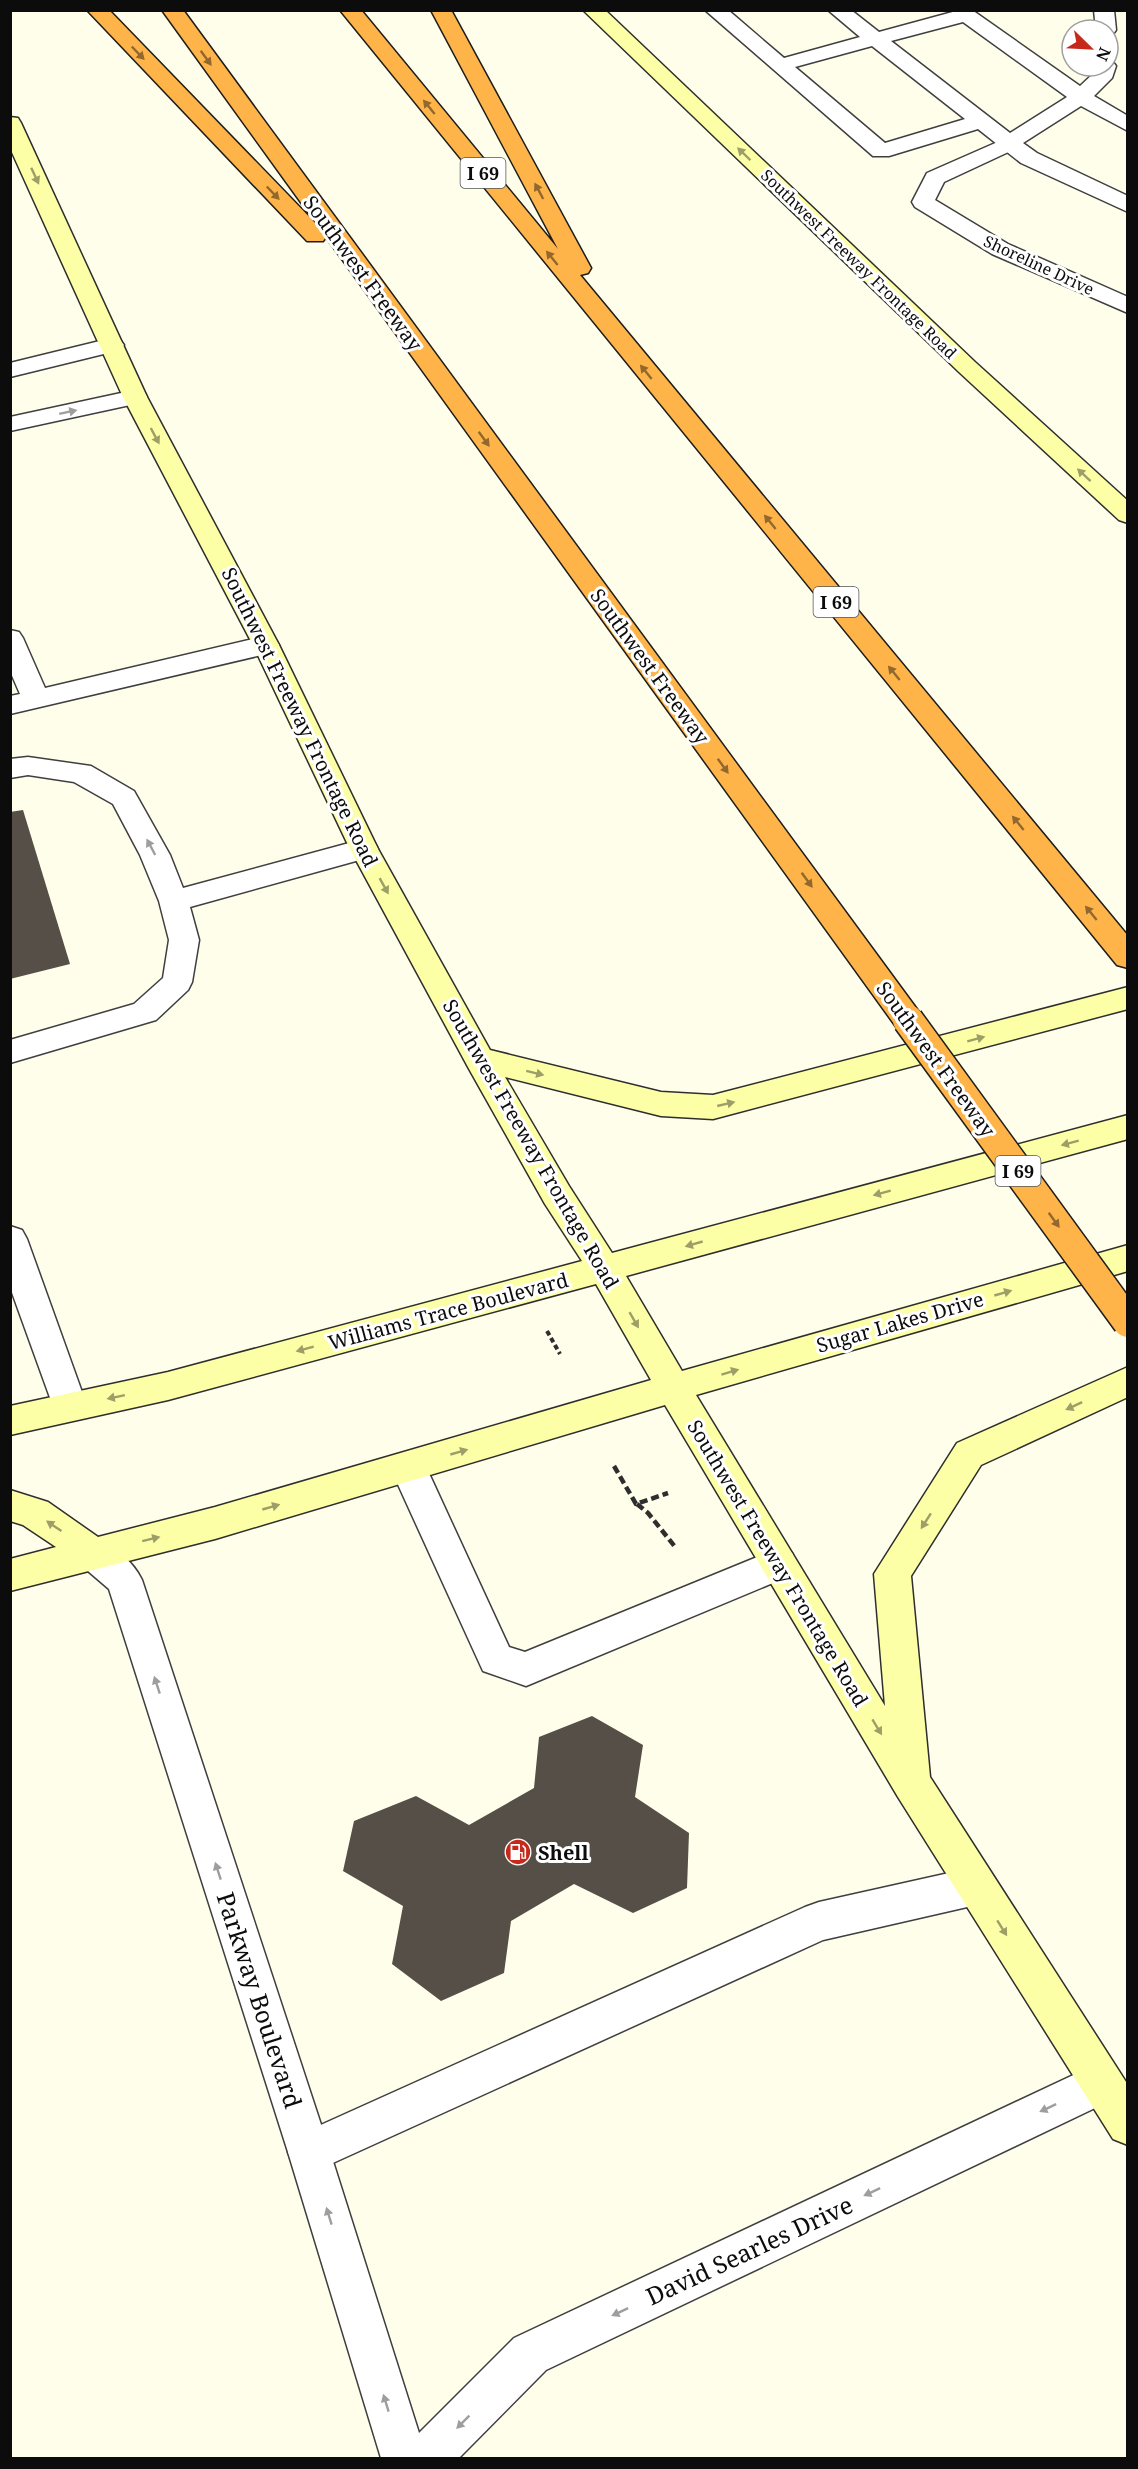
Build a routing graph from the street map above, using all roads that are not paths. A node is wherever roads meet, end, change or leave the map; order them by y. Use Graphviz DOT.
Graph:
graph roads {
  1 [pos="97,10"];
  2 [pos="172,10"];
  3 [pos="350,10"];
  4 [pos="441,10"];
  5 [pos="593,10"];
  6 [pos="715,10"];
  7 [pos="838,10"];
  8 [pos="874,40"];
  9 [pos="780,65"];
  10 [pos="1102,78"];
  11 [pos="1082,97"];
  12 [pos="980,121"];
  13 [pos="10,123"];
  14 [pos="1128,125"];
  15 [pos="1009,144"];
  16 [pos="1128,205"];
  17 [pos="1128,306"];
  18 [pos="399,323"];
  19 [pos="616,335"];
  20 [pos="112,345"];
  21 [pos="10,370"];
  22 [pos="135,397"];
  23 [pos="10,424"];
  24 [pos="1128,514"];
  25 [pos="10,638"];
  26 [pos="266,645"];
  27 [pos="23,702"];
  28 [pos="10,770"];
  29 [pos="364,849"];
  30 [pos="174,901"];
  31 [pos="1128,957"];
  32 [pos="1128,998"];
  33 [pos="10,1052"];
  34 [pos="479,1059"];
  35 [pos="1128,1127"];
  36 [pos="10,1239"];
  37 [pos="1128,1258"];
  38 [pos="605,1269"];
  39 [pos="1128,1322"];
  40 [pos="1128,1381"];
  41 [pos="674,1389"];
  42 [pos="70,1406"];
  43 [pos="10,1421"];
  44 [pos="408,1467"];
  45 [pos="10,1505"];
  46 [pos="94,1554"];
  47 [pos="779,1564"];
  48 [pos="10,1575"];
  49 [pos="912,1784"];
  50 [pos="976,1886"];
  51 [pos="1101,2083"];
  52 [pos="1128,2124"];
  53 [pos="309,2152"];
  54 [pos="404,2458"];
  55 [pos="427,2458"];
  1 -- 18 [label="highway, one-way"];
  2 -- 18 [label="highway, Southwest Freeway / I 69, one-way"];
  19 -- 3 [label="highway, I 69, one-way"];
  19 -- 4 [label="highway, one-way"];
  24 -- 5 [label="main road, Southwest Freeway Frontage Road, one-way"];
  6 -- 9 [label="street"];
  7 -- 8 [label="street"];
  8 -- 9 [label="street"];
  8 -- 11 [label="street"];
  8 -- 12 [label="street"];
  9 -- 12 [label="street"];
  10 -- 11 [label="street"];
  11 -- 14 [label="street"];
  11 -- 15 [label="street"];
  12 -- 15 [label="street"];
  13 -- 20 [label="main road, Southwest Freeway Frontage Road, one-way"];
  15 -- 16 [label="street"];
  15 -- 17 [label="street, Shoreline Drive"];
  18 -- 39 [label="highway, Southwest Freeway / I 69, one-way, bridge"];
  31 -- 19 [label="highway, I 69, one-way"];
  20 -- 21 [label="street"];
  20 -- 22 [label="main road, Southwest Freeway Frontage Road"];
  23 -- 22 [label="street, one-way"];
  22 -- 26 [label="main road, Southwest Freeway Frontage Road, one-way"];
  25 -- 27 [label="street"];
  26 -- 27 [label="street"];
  26 -- 29 [label="main road, Southwest Freeway Frontage Road"];
  30 -- 28 [label="street, one-way"];
  29 -- 30 [label="street"];
  29 -- 34 [label="main road, Southwest Freeway Frontage Road, one-way"];
  30 -- 33 [label="street"];
  34 -- 32 [label="main road, one-way"];
  34 -- 38 [label="main road, Southwest Freeway Frontage Road"];
  35 -- 38 [label="main road, Williams Trace Boulevard, one-way"];
  36 -- 42 [label="street"];
  41 -- 37 [label="main road, Sugar Lakes Drive, one-way"];
  38 -- 41 [label="main road, Southwest Freeway Frontage Road, one-way"];
  38 -- 42 [label="main road, Williams Trace Boulevard, one-way"];
  40 -- 49 [label="main road, one-way"];
  44 -- 41 [label="main road, one-way"];
  41 -- 47 [label="main road, Southwest Freeway Frontage Road"];
  42 -- 43 [label="main road, Williams Trace Boulevard"];
  46 -- 44 [label="main road, one-way"];
  44 -- 47 [label="street"];
  46 -- 45 [label="main road, one-way"];
  46 -- 48 [label="main road"];
  53 -- 46 [label="street, Parkway Boulevard, one-way"];
  47 -- 49 [label="main road, Southwest Freeway Frontage Road, one-way"];
  49 -- 50 [label="main road, Southwest Freeway Frontage Road"];
  50 -- 51 [label="main road, Southwest Freeway Frontage Road, one-way"];
  50 -- 53 [label="street"];
  51 -- 52 [label="main road, Southwest Freeway Frontage Road"];
  51 -- 55 [label="street, David Searles Drive, one-way"];
  54 -- 53 [label="street, Parkway Boulevard, one-way"];
}
